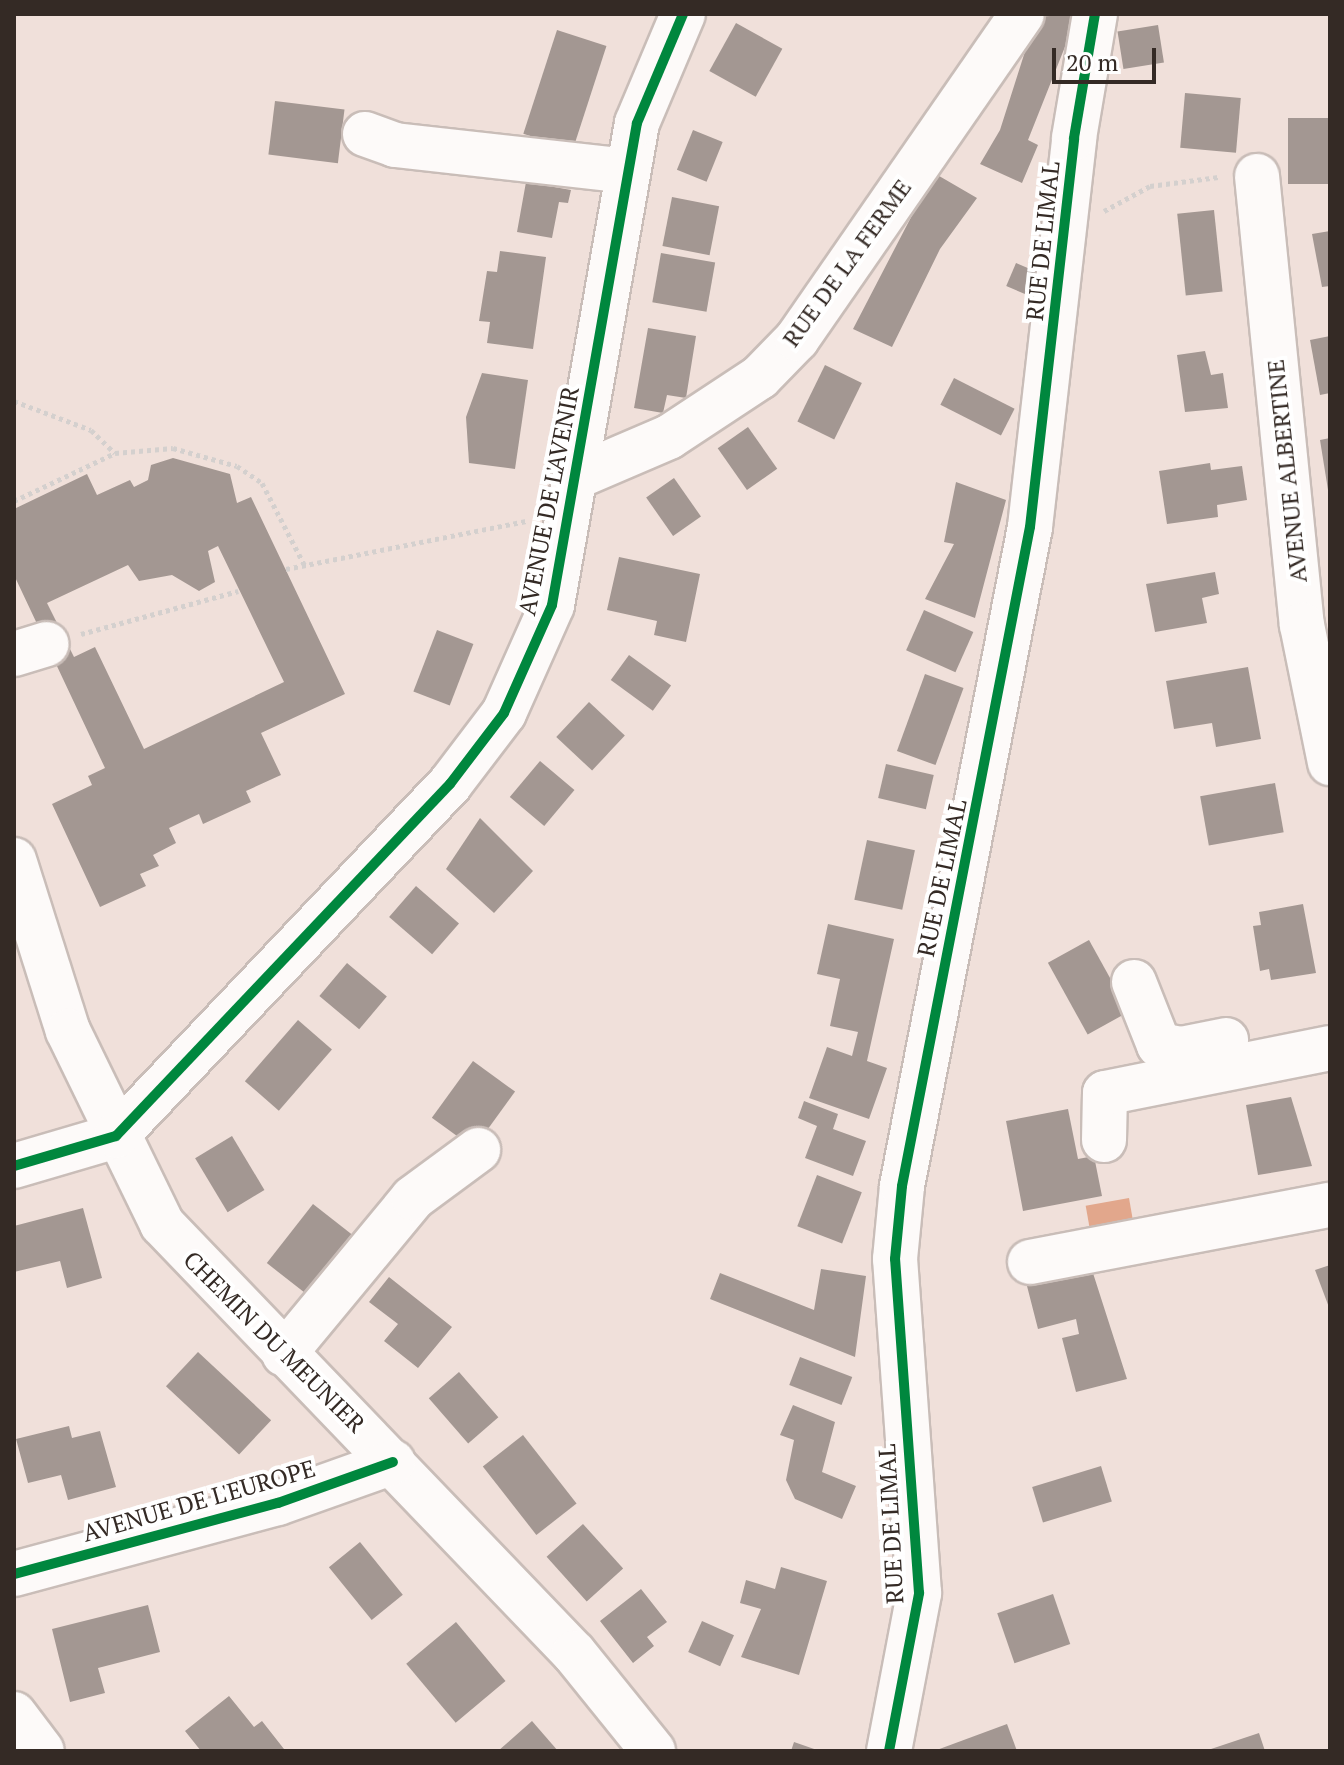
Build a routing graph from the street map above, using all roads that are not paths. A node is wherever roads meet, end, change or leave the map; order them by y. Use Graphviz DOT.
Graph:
graph roads {
  1 [pos="683,14"];
  2 [pos="1022,14"];
  3 [pos="1095,14"];
  4 [pos="365,134"];
  5 [pos="627,171"];
  6 [pos="1257,176"];
  7 [pos="574,494"];
  8 [pos="1330,763"];
  9 [pos="14,860"];
  10 [pos="1134,982"];
  11 [pos="1330,1017"];
  12 [pos="1330,1048"];
  13 [pos="116,1136"];
  14 [pos="1104,1140"];
  15 [pos="478,1150"];
  16 [pos="14,1166"];
  17 [pos="1330,1205"];
  18 [pos="1030,1262"];
  19 [pos="284,1354"];
  20 [pos="393,1462"];
  21 [pos="14,1574"];
  22 [pos="14,1714"];
  23 [pos="42,1751"];
  24 [pos="653,1751"];
  25 [pos="889,1751"];
  1 -- 5 [label="street, AVENUE DE L'AVENIR"];
  2 -- 7 [label="street, RUE DE LA FERME"];
  3 -- 25 [label="street, RUE DE LIMAL"];
  4 -- 5 [label="street"];
  5 -- 7 [label="street, AVENUE DE L'AVENIR"];
  6 -- 8 [label="street, AVENUE ALBERTINE"];
  7 -- 13 [label="street, AVENUE DE L'AVENIR"];
  9 -- 13 [label="street, CHEMIN DU MEUNIER"];
  10 -- 11 [label="street"];
  12 -- 14 [label="street"];
  13 -- 16 [label="street"];
  13 -- 19 [label="street, CHEMIN DU MEUNIER"];
  15 -- 19 [label="street"];
  17 -- 18 [label="street"];
  19 -- 20 [label="street, CHEMIN DU MEUNIER"];
  20 -- 21 [label="street, AVENUE DE L'EUROPE"];
  20 -- 24 [label="street, CHEMIN DU MEUNIER"];
  22 -- 23 [label="street"];
}
